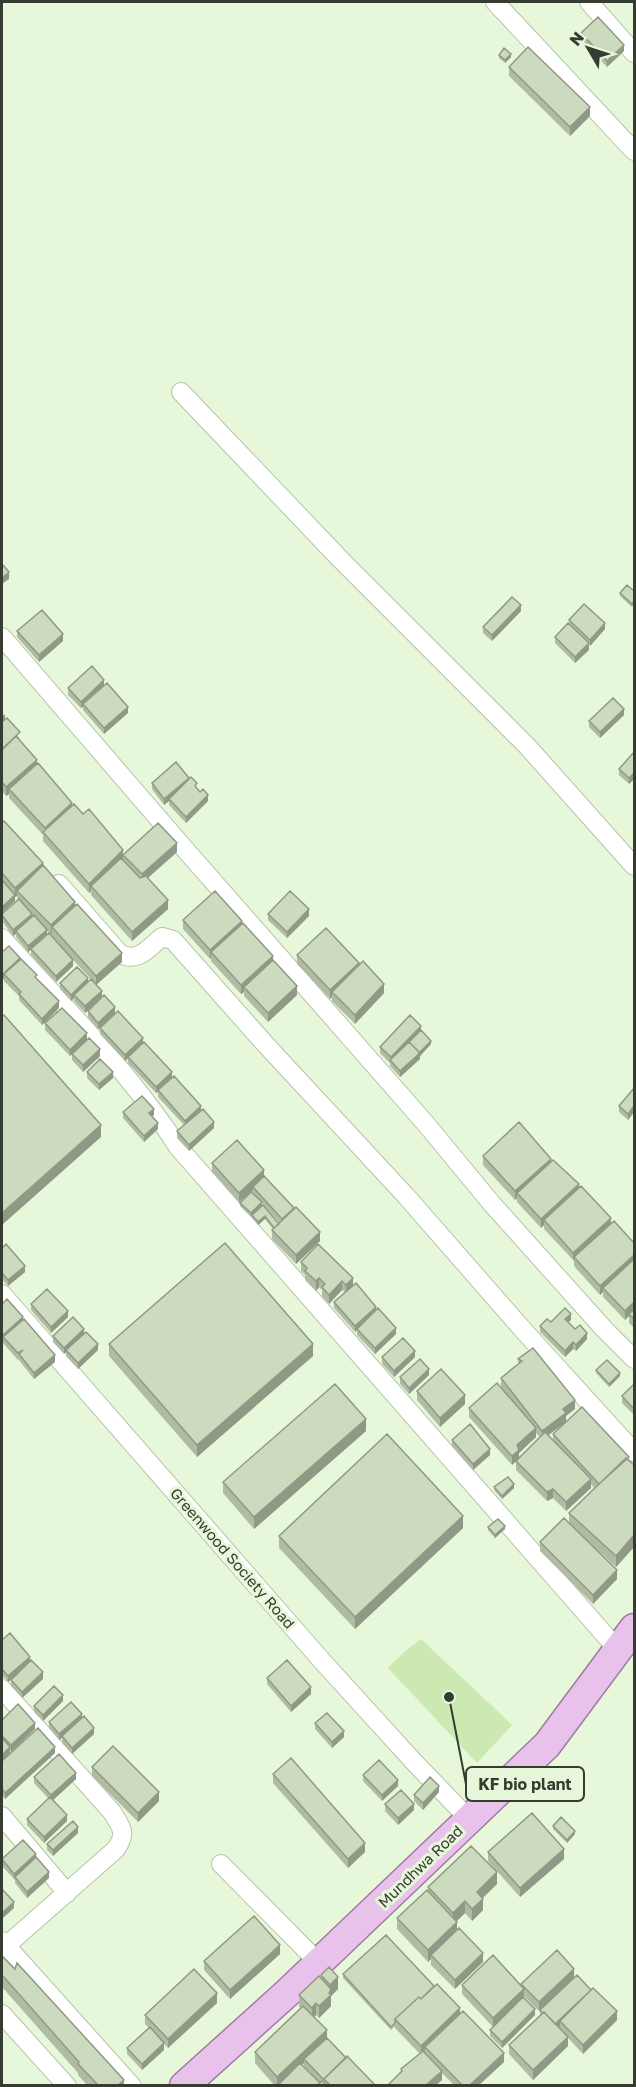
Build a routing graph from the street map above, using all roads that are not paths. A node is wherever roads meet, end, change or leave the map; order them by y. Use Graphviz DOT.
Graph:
graph roads {
  1 [pos="495,2"];
  2 [pos="589,2"];
  3 [pos="634,53"];
  4 [pos="634,151"];
  5 [pos="181,392"];
  6 [pos="2,637"];
  7 [pos="634,866"];
  8 [pos="51,875"];
  9 [pos="2,938"];
  10 [pos="2,1294"];
  11 [pos="634,1359"];
  12 [pos="634,1452"];
  13 [pos="626,1639"];
  14 [pos="2,1689"];
  15 [pos="2,1816"];
  16 [pos="469,1819"];
  17 [pos="221,1864"];
  18 [pos="67,1893"];
  19 [pos="4,1943"];
  20 [pos="319,1963"];
  21 [pos="2,2014"];
  22 [pos="67,2085"];
  23 [pos="132,2085"];
  24 [pos="184,2085"];
  1 -- 4 [label="street"];
  2 -- 3 [label="street"];
  5 -- 7 [label="street"];
  6 -- 11 [label="street"];
  8 -- 12 [label="street"];
  9 -- 13 [label="street"];
  10 -- 16 [label="street, Greenwood Society Road"];
  13 -- 16 [label="main road, Mundhwa Road"];
  14 -- 18 [label="street"];
  15 -- 18 [label="street"];
  16 -- 20 [label="main road, Mundhwa Road"];
  17 -- 20 [label="street"];
  18 -- 19 [label="street"];
  19 -- 23 [label="street"];
  20 -- 24 [label="main road, Mundhwa Road"];
  21 -- 22 [label="street"];
}
